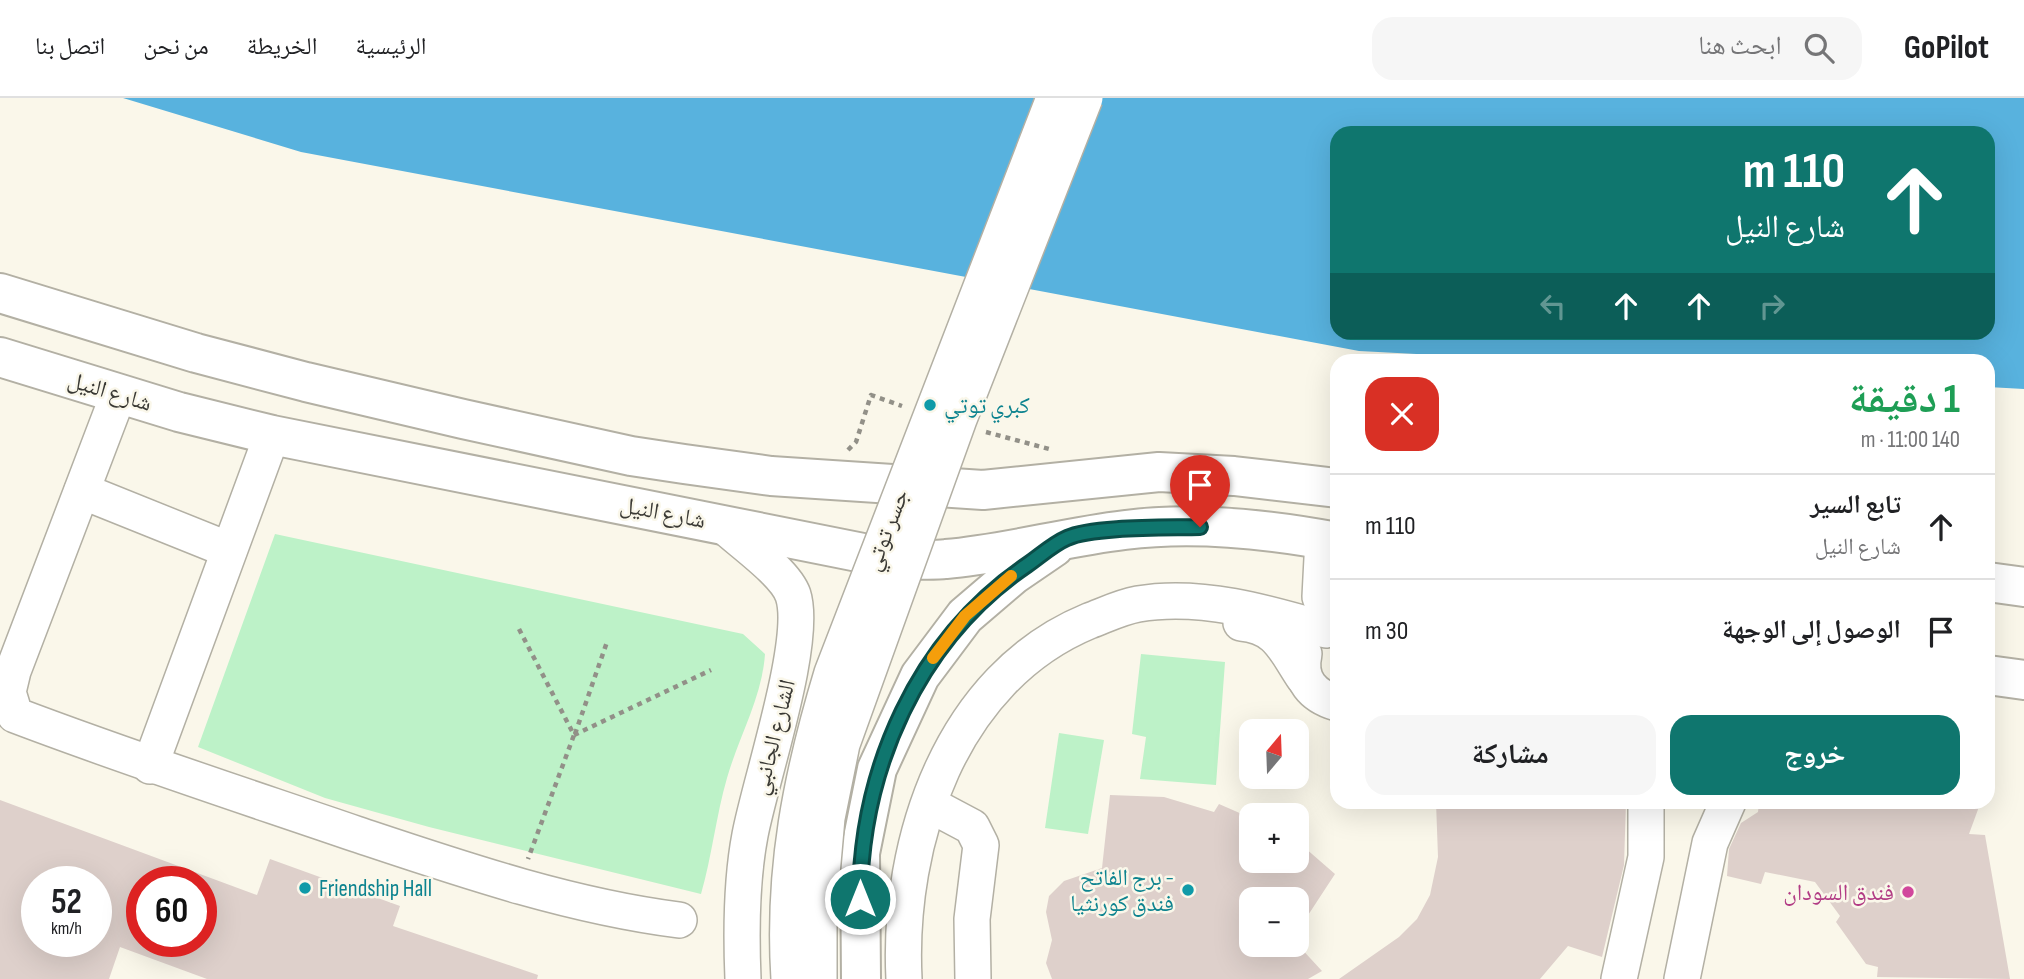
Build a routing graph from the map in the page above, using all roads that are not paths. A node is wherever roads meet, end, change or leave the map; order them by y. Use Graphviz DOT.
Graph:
graph roads {
  1 [pos="1054,98"];
  2 [pos="1085,98"];
  3 [pos="0,293"];
  4 [pos="196,353"];
  5 [pos="0,357"];
  6 [pos="119,393"];
  7 [pos="179,412"];
  8 [pos="272,435"];
  9 [pos="1330,487"];
  10 [pos="82,491"];
  11 [pos="722,524"];
  12 [pos="1068,537"];
  13 [pos="1330,541"];
  14 [pos="229,550"];
  15 [pos="1995,583"];
  16 [pos="2024,587"];
  17 [pos="1330,626"];
  18 [pos="1330,629"];
  19 [pos="1330,630"];
  20 [pos="1995,676"];
  21 [pos="1304,678"];
  22 [pos="2024,680"];
  23 [pos="1330,701"];
  24 [pos="149,766"];
  25 [pos="1646,809"];
  26 [pos="1725,809"];
  27 [pos="940,810"];
  28 [pos="679,920"];
  29 [pos="743,979"];
  30 [pos="789,979"];
  31 [pos="819,979"];
  32 [pos="861,979"];
  33 [pos="904,979"];
  34 [pos="919,979"];
  35 [pos="973,979"];
  36 [pos="1619,979"];
  37 [pos="1682,979"];
  1 -- 30 [label="street, جسر توتي, bridge"];
  2 -- 31 [label="street, جسر توتي, bridge"];
  3 -- 4 [label="main road"];
  4 -- 7 [label="main road"];
  4 -- 9 [label="main road"];
  5 -- 6 [label="main road, شارع النيل"];
  6 -- 7 [label="main road, شارع النيل"];
  6 -- 10 [label="street"];
  7 -- 8 [label="main road, شارع النيل"];
  8 -- 11 [label="main road, شارع النيل"];
  8 -- 14 [label="street"];
  10 -- 14 [label="street"];
  10 -- 24 [label="street"];
  11 -- 12 [label="main road, شارع النيل"];
  11 -- 29 [label="street, الشارع الجانبي"];
  12 -- 13 [label="main road, شارع النيل"];
  12 -- 32 [label="main road"];
  13 -- 17 [label="street"];
  14 -- 24 [label="street"];
  15 -- 16 [label="main road"];
  18 -- 33 [label="street"];
  19 -- 21 [label="street"];
  20 -- 22 [label="main road"];
  21 -- 23 [label="street"];
  21 -- 27 [label="street"];
  24 -- 28 [label="street"];
  25 -- 36 [label="street"];
  26 -- 37 [label="street"];
  27 -- 34 [label="street"];
  27 -- 35 [label="street"];
}
